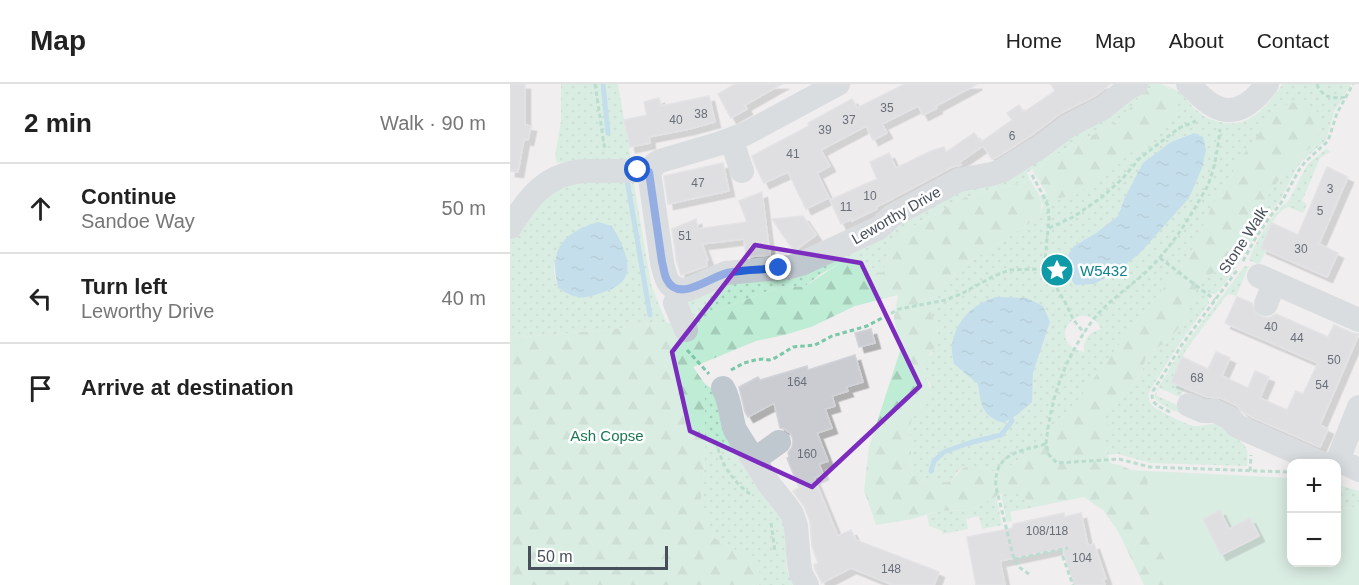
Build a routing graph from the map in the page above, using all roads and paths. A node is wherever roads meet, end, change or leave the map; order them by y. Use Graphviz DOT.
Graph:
graph roads {
  1 [pos="595,84"];
  2 [pos="838,84"];
  3 [pos="1136,84"];
  4 [pos="1188,84"];
  5 [pos="1267,84"];
  6 [pos="1317,84"];
  7 [pos="1353,84"];
  8 [pos="1346,97"];
  9 [pos="1223,110"];
  10 [pos="731,139"];
  11 [pos="607,171"];
  12 [pos="742,171"];
  13 [pos="1029,171"];
  14 [pos="649,172"];
  15 [pos="510,227"];
  16 [pos="1048,228"];
  17 [pos="1160,258"];
  18 [pos="1046,270"];
  19 [pos="1266,288"];
  20 [pos="680,290"];
  21 [pos="1215,300"];
  22 [pos="1359,320"];
  23 [pos="686,330"];
  24 [pos="1084,334"];
  25 [pos="720,385"];
  26 [pos="1189,405"];
  27 [pos="1158,406"];
  28 [pos="1358,411"];
  29 [pos="779,442"];
  30 [pos="1046,444"];
  31 [pos="1324,459"];
  32 [pos="1339,459"];
  33 [pos="754,460"];
  34 [pos="1287,472"];
  35 [pos="1068,548"];
  36 [pos="1060,549"];
  37 [pos="1014,559"];
  38 [pos="1029,574"];
  39 [pos="807,585"];
  40 [pos="1073,585"];
  1 -- 11 [label="path"];
  2 -- 10 [label="street"];
  3 -- 20 [label="street, Leworthy Drive"];
  4 -- 9 [label="street"];
  5 -- 9 [label="street"];
  6 -- 8 [label="path"];
  7 -- 8 [label="path, Stone Walk"];
  8 -- 21 [label="path, Stone Walk"];
  9 -- 16 [label="path"];
  9 -- 17 [label="path"];
  10 -- 12 [label="street"];
  10 -- 14 [label="street"];
  11 -- 14 [label="street"];
  11 -- 15 [label="street"];
  13 -- 16 [label="path"];
  14 -- 20 [label="street"];
  16 -- 18 [label="path"];
  17 -- 21 [label="path"];
  17 -- 24 [label="path"];
  18 -- 24 [label="path"];
  18 -- 25 [label="path"];
  19 -- 22 [label="street"];
  20 -- 23 [label="street"];
  21 -- 27 [label="path, Stone Walk"];
  23 -- 25 [label="path"];
  24 -- 30 [label="path"];
  25 -- 33 [label="street"];
  26 -- 31 [label="street"];
  28 -- 32 [label="street"];
  29 -- 33 [label="street"];
  30 -- 34 [label="path"];
  30 -- 37 [label="path"];
  33 -- 39 [label="street"];
  35 -- 36 [label="path"];
  36 -- 37 [label="path"];
  36 -- 40 [label="path"];
  37 -- 38 [label="path"];
}
